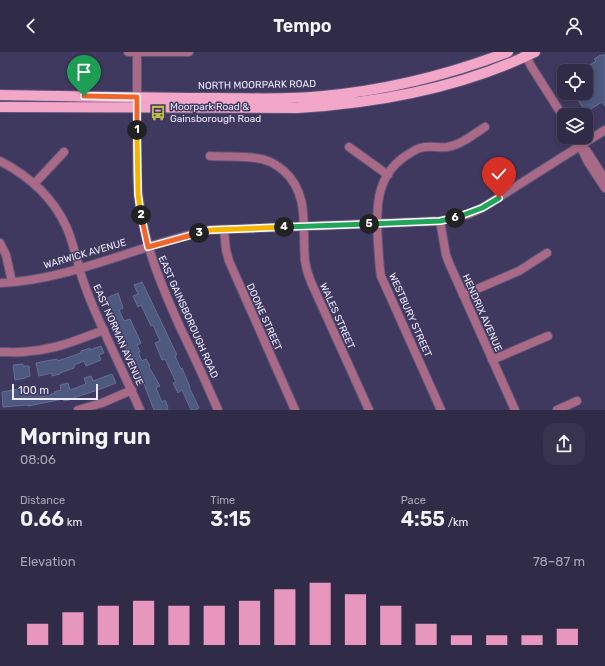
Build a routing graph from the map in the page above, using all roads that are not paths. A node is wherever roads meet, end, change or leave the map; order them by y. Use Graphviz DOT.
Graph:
graph roads {
  1 [pos="128,52"];
  2 [pos="137,52"];
  3 [pos="189,52"];
  4 [pos="508,52"];
  5 [pos="528,53"];
  6 [pos="0,96"];
  7 [pos="137,97"];
  8 [pos="0,107"];
  9 [pos="136,108"];
  10 [pos="558,108"];
  11 [pos="485,127"];
  12 [pos="605,130"];
  13 [pos="581,146"];
  14 [pos="349,147"];
  15 [pos="64,152"];
  16 [pos="210,156"];
  17 [pos="0,161"];
  18 [pos="388,175"];
  19 [pos="605,179"];
  20 [pos="35,183"];
  21 [pos="605,188"];
  22 [pos="440,221"];
  23 [pos="377,224"];
  24 [pos="304,226"];
  25 [pos="224,230"];
  26 [pos="0,243"];
  27 [pos="148,247"];
  28 [pos="547,253"];
  29 [pos="79,268"];
  30 [pos="0,282"];
  31 [pos="12,282"];
  32 [pos="463,295"];
  33 [pos="104,330"];
  34 [pos="548,336"];
  35 [pos="0,352"];
  36 [pos="492,360"];
  37 [pos="132,390"];
  38 [pos="576,401"];
  39 [pos="78,410"];
  40 [pos="140,410"];
  41 [pos="218,410"];
  42 [pos="295,410"];
  43 [pos="369,410"];
  44 [pos="441,410"];
  45 [pos="515,410"];
  46 [pos="557,410"];
  1 -- 2 [label="street"];
  2 -- 3 [label="street"];
  2 -- 7 [label="street, EAST GAINSBOROUGH ROAD"];
  4 -- 7 [label="main road, NORTH MOORPARK ROAD"];
  5 -- 9 [label="main road"];
  5 -- 10 [label="street"];
  6 -- 7 [label="main road, NORTH MOORPARK ROAD"];
  7 -- 9 [label="street, EAST GAINSBOROUGH ROAD"];
  8 -- 9 [label="main road"];
  9 -- 27 [label="street, EAST GAINSBOROUGH ROAD"];
  11 -- 18 [label="street, WESTBURY STREET"];
  12 -- 13 [label="street, WARWICK AVENUE"];
  13 -- 19 [label="street"];
  13 -- 21 [label="street"];
  13 -- 22 [label="street, WARWICK AVENUE"];
  14 -- 18 [label="street"];
  15 -- 20 [label="street"];
  16 -- 24 [label="street, WALES STREET"];
  17 -- 20 [label="street, EAST NORMAN AVENUE"];
  18 -- 23 [label="street, WESTBURY STREET"];
  20 -- 29 [label="street, EAST NORMAN AVENUE"];
  22 -- 23 [label="street, WARWICK AVENUE"];
  22 -- 32 [label="street, HENDRIX AVENUE"];
  23 -- 24 [label="street, WARWICK AVENUE"];
  23 -- 44 [label="street, WESTBURY STREET"];
  24 -- 25 [label="street, WARWICK AVENUE"];
  24 -- 43 [label="street, WALES STREET"];
  25 -- 27 [label="street, WARWICK AVENUE"];
  25 -- 42 [label="street, DOONE STREET"];
  26 -- 31 [label="street"];
  27 -- 29 [label="street, WARWICK AVENUE"];
  27 -- 41 [label="street, EAST GAINSBOROUGH ROAD"];
  28 -- 32 [label="street"];
  29 -- 31 [label="street, WARWICK AVENUE"];
  29 -- 33 [label="street, EAST NORMAN AVENUE"];
  30 -- 31 [label="street, WARWICK AVENUE"];
  32 -- 36 [label="street, HENDRIX AVENUE"];
  33 -- 35 [label="street"];
  33 -- 37 [label="street, EAST NORMAN AVENUE"];
  34 -- 36 [label="street"];
  36 -- 45 [label="street, HENDRIX AVENUE"];
  37 -- 39 [label="street"];
  37 -- 40 [label="street, EAST NORMAN AVENUE"];
  38 -- 46 [label="street"];
}
